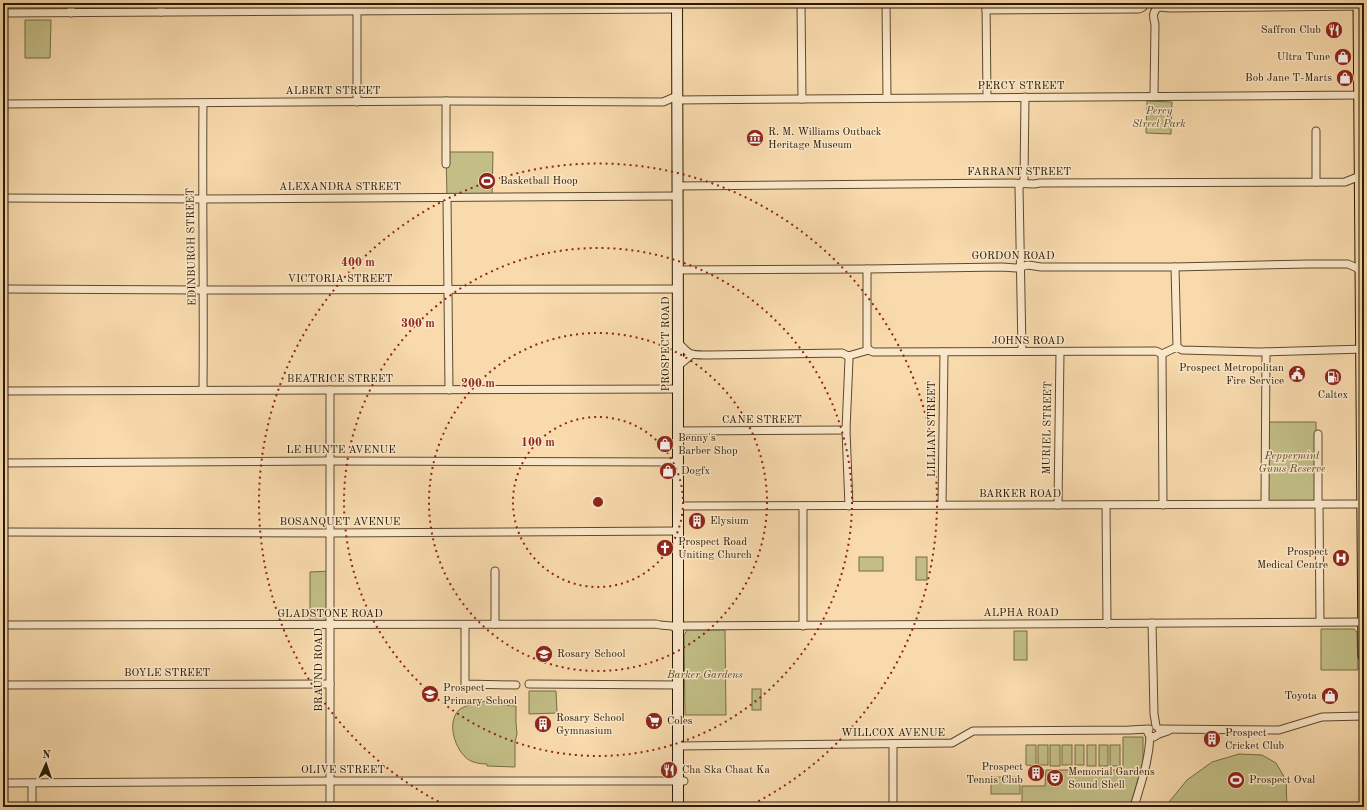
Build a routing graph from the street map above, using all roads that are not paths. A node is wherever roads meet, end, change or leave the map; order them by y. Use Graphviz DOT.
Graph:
graph roads {
  1 [pos="71,3"];
  2 [pos="161,3"];
  3 [pos="252,3"];
  4 [pos="354,3"];
  5 [pos="361,3"];
  6 [pos="801,3"];
  7 [pos="886,3"];
  8 [pos="1145,4"];
  9 [pos="1361,5"];
  10 [pos="570,6"];
  11 [pos="677,6"];
  12 [pos="1067,6"];
  13 [pos="463,7"];
  14 [pos="986,7"];
  15 [pos="357,11"];
  16 [pos="161,12"];
  17 [pos="252,12"];
  18 [pos="3,13"];
  19 [pos="71,13"];
  20 [pos="1154,96"];
  21 [pos="987,97"];
  22 [pos="1025,97"];
  23 [pos="887,98"];
  24 [pos="802,99"];
  25 [pos="1362,100"];
  26 [pos="446,101"];
  27 [pos="677,101"];
  28 [pos="357,102"];
  29 [pos="663,102"];
  30 [pos="203,103"];
  31 [pos="3,104"];
  32 [pos="1316,132"];
  33 [pos="446,164"];
  34 [pos="1316,182"];
  35 [pos="1345,182"];
  36 [pos="1021,184"];
  37 [pos="1361,184"];
  38 [pos="677,191"];
  39 [pos="3,198"];
  40 [pos="447,198"];
  41 [pos="202,199"];
  42 [pos="1362,251"];
  43 [pos="1348,264"];
  44 [pos="1020,266"];
  45 [pos="1175,267"];
  46 [pos="867,269"];
  47 [pos="677,270"];
  48 [pos="1361,274"];
  49 [pos="677,288"];
  50 [pos="3,289"];
  51 [pos="204,290"];
  52 [pos="448,290"];
  53 [pos="678,342"];
  54 [pos="1177,347"];
  55 [pos="1363,349"];
  56 [pos="869,350"];
  57 [pos="944,352"];
  58 [pos="1022,352"];
  59 [pos="1060,352"];
  60 [pos="1266,352"];
  61 [pos="1162,354"];
  62 [pos="691,355"];
  63 [pos="848,356"];
  64 [pos="678,366"];
  65 [pos="203,390"];
  66 [pos="330,390"];
  67 [pos="449,390"];
  68 [pos="678,390"];
  69 [pos="1363,390"];
  70 [pos="3,391"];
  71 [pos="846,430"];
  72 [pos="678,431"];
  73 [pos="1318,434"];
  74 [pos="330,461"];
  75 [pos="678,462"];
  76 [pos="3,463"];
  77 [pos="1265,504"];
  78 [pos="1319,504"];
  79 [pos="1363,504"];
  80 [pos="942,505"];
  81 [pos="1058,505"];
  82 [pos="1106,505"];
  83 [pos="1163,505"];
  84 [pos="678,506"];
  85 [pos="803,506"];
  86 [pos="849,506"];
  87 [pos="678,531"];
  88 [pos="3,532"];
  89 [pos="331,533"];
  90 [pos="495,571"];
  91 [pos="1320,622"];
  92 [pos="1364,622"];
  93 [pos="1152,623"];
  94 [pos="330,624"];
  95 [pos="465,624"];
  96 [pos="495,624"];
  97 [pos="656,624"];
  98 [pos="678,624"];
  99 [pos="1107,624"];
  100 [pos="3,625"];
  101 [pos="803,626"];
  102 [pos="1364,656"];
  103 [pos="330,684"];
  104 [pos="516,684"];
  105 [pos="529,684"];
  106 [pos="3,685"];
  107 [pos="678,685"];
  108 [pos="1364,716"];
  109 [pos="1154,732"];
  110 [pos="893,744"];
  111 [pos="681,745"];
  112 [pos="330,781"];
  113 [pos="681,781"];
  114 [pos="3,783"];
  115 [pos="32,784"];
  116 [pos="32,807"];
  117 [pos="330,807"];
  118 [pos="678,807"];
  119 [pos="684,807"];
  120 [pos="893,807"];
  121 [pos="1134,807"];
  1 -- 19 [label="street"];
  2 -- 16 [label="street"];
  3 -- 17 [label="street"];
  4 -- 15 [label="street"];
  5 -- 15 [label="street"];
  6 -- 24 [label="street"];
  7 -- 23 [label="street"];
  8 -- 12 [label="street"];
  9 -- 20 [label="street"];
  9 -- 25 [label="highway"];
  10 -- 11 [label="street"];
  10 -- 13 [label="street"];
  11 -- 27 [label="main road, PROSPECT ROAD"];
  12 -- 14 [label="street"];
  13 -- 15 [label="street"];
  14 -- 21 [label="street"];
  15 -- 17 [label="street"];
  15 -- 28 [label="street"];
  16 -- 17 [label="street"];
  16 -- 19 [label="street"];
  18 -- 19 [label="street"];
  20 -- 22 [label="street, PERCY STREET"];
  20 -- 25 [label="street, PERCY STREET"];
  21 -- 22 [label="street, PERCY STREET"];
  21 -- 23 [label="street, PERCY STREET"];
  22 -- 36 [label="street"];
  23 -- 24 [label="street, PERCY STREET"];
  24 -- 27 [label="street, PERCY STREET"];
  25 -- 37 [label="highway"];
  26 -- 28 [label="street, ALBERT STREET"];
  26 -- 29 [label="street, ALBERT STREET"];
  26 -- 33 [label="street"];
  27 -- 29 [label="street, ALBERT STREET"];
  27 -- 29 [label="street, ALBERT STREET"];
  27 -- 38 [label="main road, PROSPECT ROAD"];
  28 -- 30 [label="street, ALBERT STREET"];
  30 -- 31 [label="street, ALBERT STREET"];
  30 -- 41 [label="street, EDINBURGH STREET"];
  32 -- 34 [label="street"];
  34 -- 35 [label="street, FARRANT STREET"];
  34 -- 36 [label="street, FARRANT STREET"];
  35 -- 37 [label="street, FARRANT STREET"];
  35 -- 37 [label="street"];
  36 -- 38 [label="street, FARRANT STREET"];
  36 -- 44 [label="street"];
  37 -- 42 [label="highway"];
  38 -- 40 [label="street, ALEXANDRA STREET"];
  38 -- 47 [label="main road, PROSPECT ROAD"];
  39 -- 41 [label="street, ALEXANDRA STREET"];
  40 -- 41 [label="street, ALEXANDRA STREET"];
  40 -- 52 [label="street"];
  41 -- 51 [label="street, EDINBURGH STREET"];
  42 -- 43 [label="street, GORDON ROAD"];
  42 -- 48 [label="highway"];
  43 -- 45 [label="street, GORDON ROAD"];
  43 -- 48 [label="street"];
  44 -- 45 [label="street, GORDON ROAD"];
  44 -- 46 [label="street, GORDON ROAD"];
  44 -- 58 [label="street"];
  45 -- 54 [label="street"];
  46 -- 47 [label="street, GORDON ROAD"];
  46 -- 56 [label="street"];
  47 -- 49 [label="main road, PROSPECT ROAD"];
  48 -- 55 [label="highway"];
  49 -- 52 [label="street, VICTORIA STREET"];
  49 -- 53 [label="main road, PROSPECT ROAD"];
  50 -- 51 [label="street, VICTORIA STREET"];
  51 -- 52 [label="street, VICTORIA STREET"];
  51 -- 65 [label="street, EDINBURGH STREET"];
  52 -- 67 [label="street"];
  53 -- 62 [label="street"];
  53 -- 64 [label="main road, PROSPECT ROAD"];
  54 -- 60 [label="street"];
  54 -- 61 [label="street"];
  55 -- 60 [label="street"];
  55 -- 69 [label="highway"];
  56 -- 57 [label="street, JOHNS ROAD"];
  56 -- 63 [label="street, JOHNS ROAD"];
  57 -- 58 [label="street, JOHNS ROAD"];
  57 -- 80 [label="street, LILLIAN STREET"];
  58 -- 59 [label="street, JOHNS ROAD"];
  59 -- 61 [label="street, JOHNS ROAD"];
  59 -- 81 [label="street, MURIEL STREET"];
  60 -- 77 [label="street"];
  61 -- 83 [label="street"];
  62 -- 63 [label="street, JOHNS ROAD"];
  62 -- 64 [label="street"];
  63 -- 71 [label="street"];
  64 -- 68 [label="main road, PROSPECT ROAD"];
  65 -- 66 [label="street, BEATRICE STREET"];
  65 -- 70 [label="street, BEATRICE STREET"];
  66 -- 67 [label="street, BEATRICE STREET"];
  66 -- 74 [label="street, BRAUND ROAD"];
  67 -- 68 [label="street, BEATRICE STREET"];
  68 -- 72 [label="main road, PROSPECT ROAD"];
  69 -- 79 [label="highway"];
  71 -- 72 [label="street, CANE STREET"];
  71 -- 86 [label="street"];
  72 -- 75 [label="main road, PROSPECT ROAD"];
  73 -- 78 [label="street"];
  74 -- 75 [label="street, LE HUNTE AVENUE"];
  74 -- 76 [label="street, LE HUNTE AVENUE"];
  74 -- 89 [label="street, BRAUND ROAD"];
  75 -- 84 [label="main road, PROSPECT ROAD"];
  77 -- 78 [label="street, BARKER ROAD"];
  77 -- 83 [label="street, BARKER ROAD"];
  78 -- 79 [label="street, BARKER ROAD"];
  78 -- 91 [label="street"];
  79 -- 92 [label="highway"];
  80 -- 81 [label="street, BARKER ROAD"];
  80 -- 86 [label="street, BARKER ROAD"];
  81 -- 82 [label="street, BARKER ROAD"];
  82 -- 83 [label="street, BARKER ROAD"];
  82 -- 99 [label="street"];
  84 -- 85 [label="street, BARKER ROAD"];
  84 -- 87 [label="main road, PROSPECT ROAD"];
  85 -- 86 [label="street, BARKER ROAD"];
  85 -- 101 [label="street"];
  87 -- 89 [label="street, BOSANQUET AVENUE"];
  87 -- 98 [label="main road, PROSPECT ROAD"];
  88 -- 89 [label="street, BOSANQUET AVENUE"];
  89 -- 94 [label="street, BRAUND ROAD"];
  90 -- 96 [label="street"];
  91 -- 92 [label="street, ALPHA ROAD"];
  91 -- 93 [label="street, ALPHA ROAD"];
  92 -- 102 [label="highway"];
  93 -- 99 [label="street, ALPHA ROAD"];
  93 -- 109 [label="street"];
  94 -- 95 [label="street, GLADSTONE ROAD"];
  94 -- 100 [label="street, GLADSTONE ROAD"];
  94 -- 103 [label="street, BRAUND ROAD"];
  95 -- 96 [label="street, GLADSTONE ROAD"];
  95 -- 104 [label="street"];
  96 -- 97 [label="street, GLADSTONE ROAD"];
  97 -- 98 [label="street, GLADSTONE ROAD"];
  97 -- 98 [label="street, GLADSTONE ROAD"];
  98 -- 101 [label="street, ALPHA ROAD"];
  98 -- 107 [label="main road, PROSPECT ROAD"];
  99 -- 101 [label="street, ALPHA ROAD"];
  103 -- 106 [label="street, BOYLE STREET"];
  103 -- 112 [label="street, BRAUND ROAD"];
  105 -- 107 [label="street"];
  107 -- 111 [label="main road, PROSPECT ROAD"];
  108 -- 109 [label="street, WILLCOX AVENUE"];
  109 -- 110 [label="street, WILLCOX AVENUE"];
  109 -- 121 [label="street"];
  110 -- 111 [label="street, WILLCOX AVENUE"];
  110 -- 120 [label="street"];
  111 -- 113 [label="main road, PROSPECT ROAD"];
  112 -- 113 [label="street, OLIVE STREET"];
  112 -- 115 [label="street, OLIVE STREET"];
  112 -- 117 [label="street, BRAUND ROAD"];
  113 -- 118 [label="main road, PROSPECT ROAD"];
  113 -- 119 [label="main road, PROSPECT ROAD"];
  114 -- 115 [label="street, OLIVE STREET"];
  115 -- 116 [label="street"];
}
